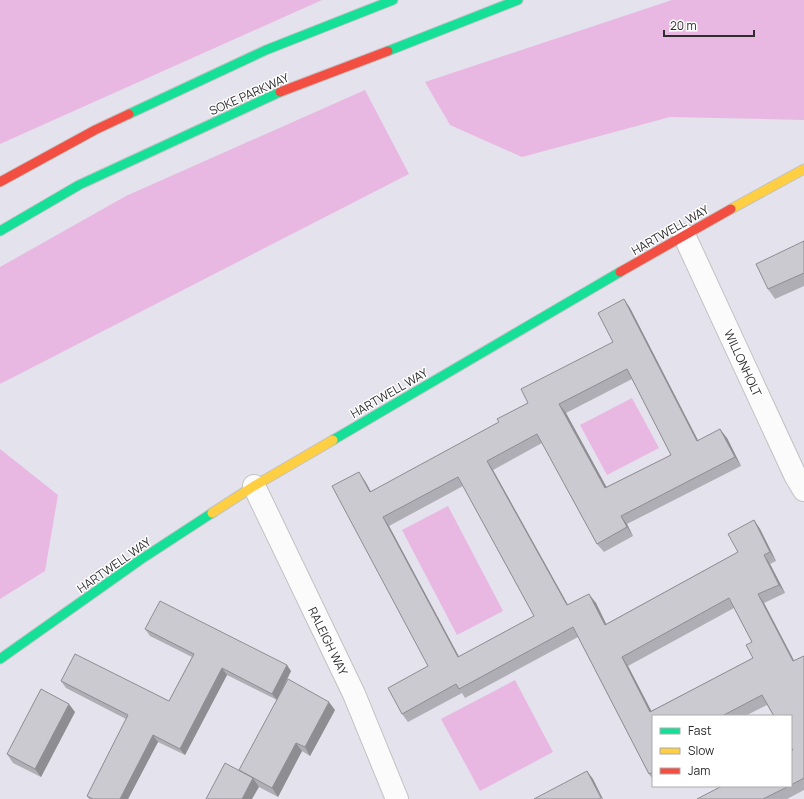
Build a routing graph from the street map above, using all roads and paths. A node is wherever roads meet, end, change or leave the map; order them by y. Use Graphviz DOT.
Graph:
graph roads {
  1 [pos="393,0"];
  2 [pos="518,0"];
  3 [pos="804,169"];
  4 [pos="0,182"];
  5 [pos="0,231"];
  6 [pos="684,235"];
  7 [pos="254,486"];
  8 [pos="804,490"];
  9 [pos="0,658"];
  10 [pos="397,799"];
  1 -- 4 [label="main road"];
  2 -- 5 [label="main road, SOKE PARKWAY"];
  3 -- 6 [label="main road, HARTWELL WAY"];
  6 -- 7 [label="main road, HARTWELL WAY"];
  6 -- 8 [label="street, WILLONHOLT"];
  7 -- 9 [label="main road, HARTWELL WAY"];
  7 -- 10 [label="street, RALEIGH WAY"];
}
